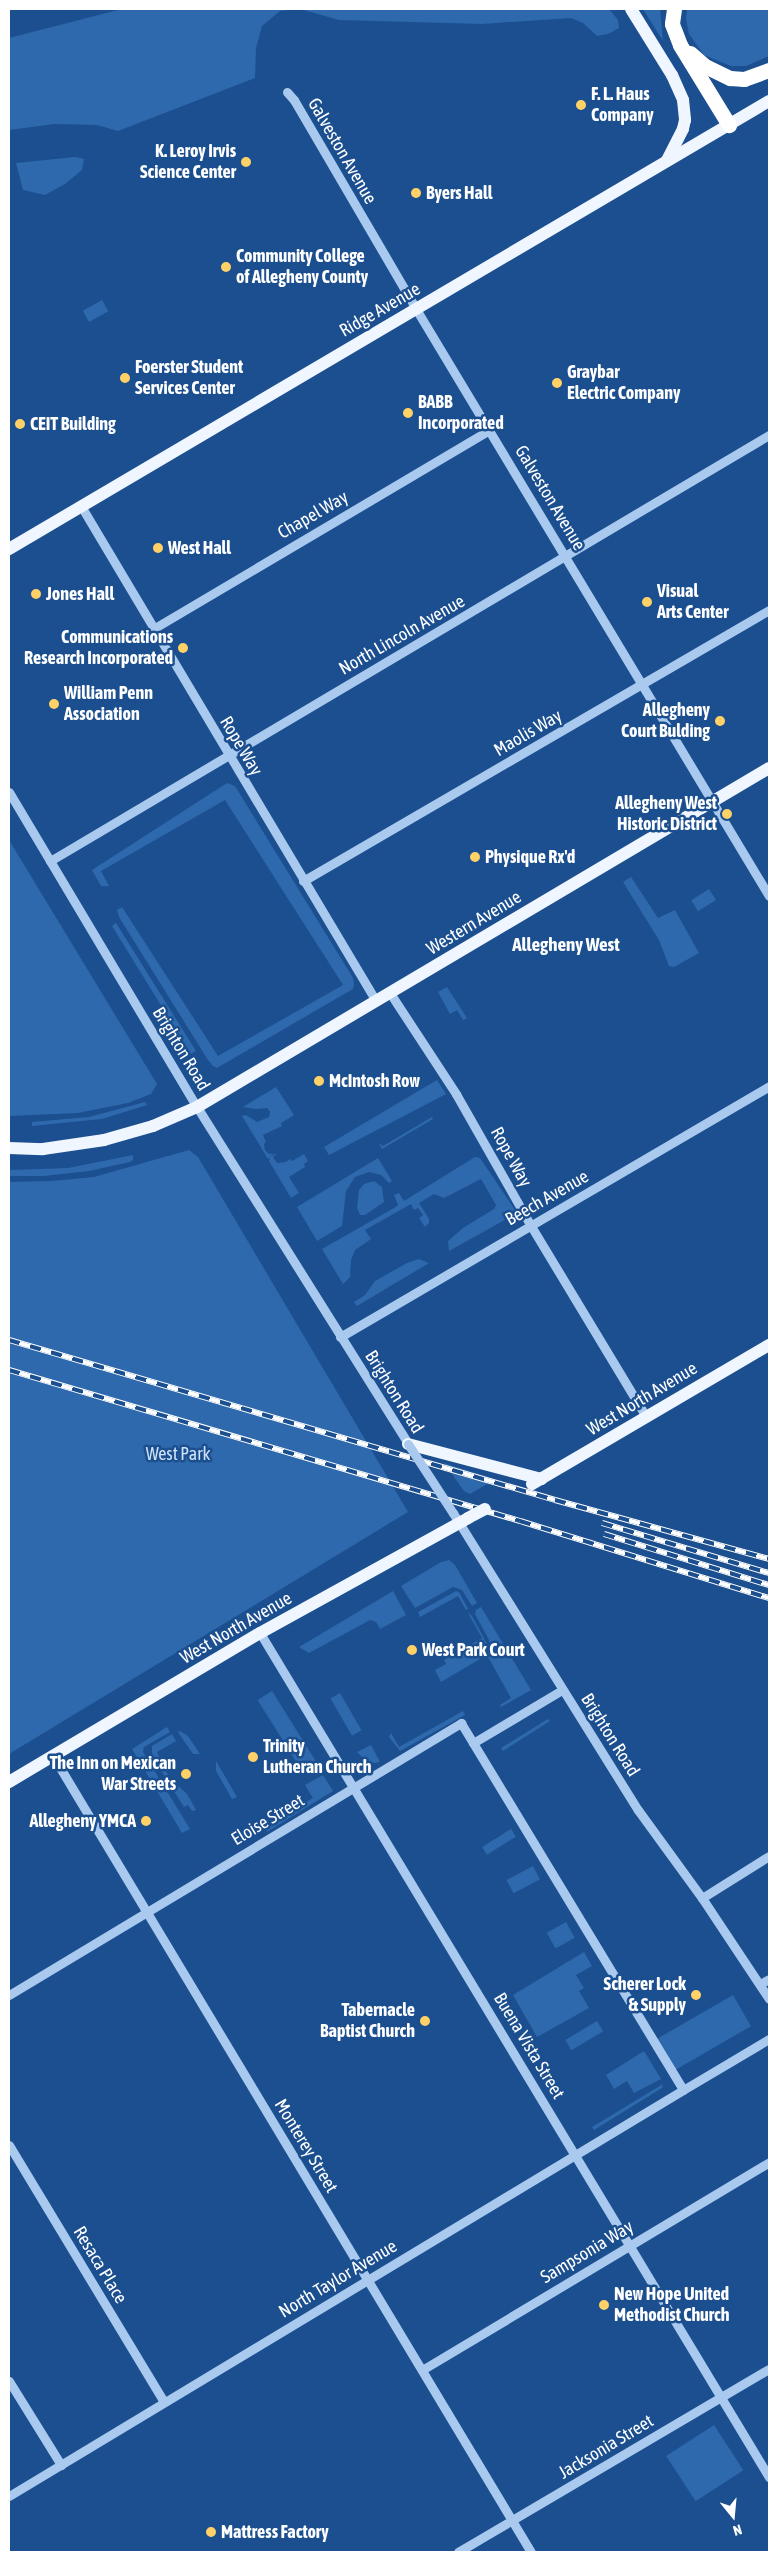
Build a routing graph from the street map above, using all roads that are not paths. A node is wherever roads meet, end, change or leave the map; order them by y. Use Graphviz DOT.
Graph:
graph roads {
  1 [pos="631,9"];
  2 [pos="674,9"];
  3 [pos="680,45"];
  4 [pos="769,70"];
  5 [pos="287,92"];
  6 [pos="769,101"];
  7 [pos="729,125"];
  8 [pos="667,161"];
  9 [pos="416,309"];
  10 [pos="490,430"];
  11 [pos="769,436"];
  12 [pos="81,506"];
  13 [pos="9,549"];
  14 [pos="567,556"];
  15 [pos="769,610"];
  16 [pos="153,629"];
  17 [pos="643,685"];
  18 [pos="228,756"];
  19 [pos="769,768"];
  20 [pos="9,792"];
  21 [pos="713,801"];
  22 [pos="50,861"];
  23 [pos="303,881"];
  24 [pos="769,896"];
  25 [pos="390,993"];
  26 [pos="376,1001"];
  27 [pos="769,1086"];
  28 [pos="197,1107"];
  29 [pos="9,1148"];
  30 [pos="531,1226"];
  31 [pos="340,1337"];
  32 [pos="769,1344"];
  33 [pos="646,1417"];
  34 [pos="406,1440"];
  35 [pos="485,1509"];
  36 [pos="460,1518"];
  37 [pos="260,1633"];
  38 [pos="562,1690"];
  39 [pos="473,1743"];
  40 [pos="53,1756"];
  41 [pos="9,1782"];
  42 [pos="354,1787"];
  43 [pos="769,1856"];
  44 [pos="702,1898"];
  45 [pos="147,1912"];
  46 [pos="769,1979"];
  47 [pos="760,1984"];
  48 [pos="9,1995"];
  49 [pos="769,1999"];
  50 [pos="769,2039"];
  51 [pos="683,2090"];
  52 [pos="9,2145"];
  53 [pos="576,2156"];
  54 [pos="769,2162"];
  55 [pos="630,2246"];
  56 [pos="368,2280"];
  57 [pos="769,2369"];
  58 [pos="422,2370"];
  59 [pos="9,2380"];
  60 [pos="721,2397"];
  61 [pos="164,2402"];
  62 [pos="61,2465"];
  63 [pos="769,2477"];
  64 [pos="9,2496"];
  65 [pos="512,2521"];
  66 [pos="458,2552"];
  67 [pos="531,2552"];
  1 -- 8 [label="main road"];
  2 -- 3 [label="highway"];
  3 -- 4 [label="highway"];
  3 -- 7 [label="highway"];
  5 -- 9 [label="street, Galveston Avenue"];
  6 -- 7 [label="main road, Ridge Avenue"];
  7 -- 8 [label="main road, Ridge Avenue"];
  8 -- 9 [label="main road, Ridge Avenue"];
  9 -- 10 [label="street, Galveston Avenue"];
  9 -- 12 [label="main road, Ridge Avenue"];
  10 -- 14 [label="street, Galveston Avenue"];
  10 -- 16 [label="street, Chapel Way"];
  11 -- 14 [label="street, North Lincoln Avenue"];
  12 -- 13 [label="main road, Ridge Avenue"];
  12 -- 16 [label="street, Rope Way"];
  14 -- 17 [label="street, Galveston Avenue"];
  14 -- 18 [label="street, North Lincoln Avenue"];
  15 -- 17 [label="street, Maolis Way"];
  16 -- 18 [label="street, Rope Way"];
  17 -- 21 [label="street, Galveston Avenue"];
  17 -- 23 [label="street, Maolis Way"];
  18 -- 22 [label="street, North Lincoln Avenue"];
  18 -- 23 [label="street, Rope Way"];
  19 -- 21 [label="main road, Western Avenue"];
  20 -- 22 [label="street, Brighton Road"];
  21 -- 24 [label="street, Galveston Avenue"];
  21 -- 25 [label="main road, Western Avenue"];
  22 -- 28 [label="street, Brighton Road"];
  23 -- 26 [label="street, Rope Way"];
  25 -- 26 [label="main road, Western Avenue"];
  25 -- 30 [label="street, Rope Way"];
  26 -- 28 [label="main road, Western Avenue"];
  27 -- 30 [label="street, Beech Avenue"];
  28 -- 29 [label="main road, Western Avenue"];
  28 -- 31 [label="street, Brighton Road"];
  30 -- 31 [label="street, Beech Avenue"];
  30 -- 33 [label="street, Rope Way"];
  31 -- 34 [label="street, Brighton Road"];
  32 -- 33 [label="main road, West North Avenue"];
  33 -- 34 [label="main road, West North Avenue"];
  34 -- 36 [label="street, Brighton Road, bridge"];
  35 -- 36 [label="main road, West North Avenue, bridge"];
  36 -- 37 [label="main road, West North Avenue"];
  36 -- 38 [label="street, Brighton Road"];
  37 -- 40 [label="main road, West North Avenue"];
  37 -- 42 [label="street, Buena Vista Street"];
  38 -- 39 [label="street"];
  38 -- 44 [label="street, Brighton Road"];
  39 -- 42 [label="street, Eloise Street"];
  39 -- 51 [label="street"];
  40 -- 41 [label="main road, West North Avenue"];
  40 -- 45 [label="street, Monterey Street"];
  42 -- 45 [label="street, Eloise Street"];
  42 -- 53 [label="street, Buena Vista Street"];
  43 -- 44 [label="street"];
  44 -- 47 [label="street, Brighton Road"];
  45 -- 48 [label="street, Eloise Street"];
  45 -- 56 [label="street, Monterey Street"];
  46 -- 47 [label="street"];
  47 -- 49 [label="street, Brighton Road"];
  50 -- 51 [label="street, North Taylor Avenue"];
  51 -- 53 [label="street, North Taylor Avenue"];
  52 -- 61 [label="street, Resaca Place"];
  53 -- 55 [label="street, Buena Vista Street"];
  53 -- 56 [label="street, North Taylor Avenue"];
  54 -- 55 [label="street, Sampsonia Way"];
  55 -- 58 [label="street, Sampsonia Way"];
  55 -- 60 [label="street, Buena Vista Street"];
  56 -- 58 [label="street, Monterey Street"];
  56 -- 61 [label="street, North Taylor Avenue"];
  57 -- 60 [label="street, Jacksonia Street"];
  58 -- 65 [label="street, Monterey Street"];
  59 -- 62 [label="street"];
  60 -- 63 [label="street, Buena Vista Street"];
  60 -- 65 [label="street, Jacksonia Street"];
  61 -- 62 [label="street, North Taylor Avenue"];
  62 -- 64 [label="street, North Taylor Avenue"];
  65 -- 66 [label="street, Jacksonia Street"];
  65 -- 67 [label="street, Monterey Street"];
}
